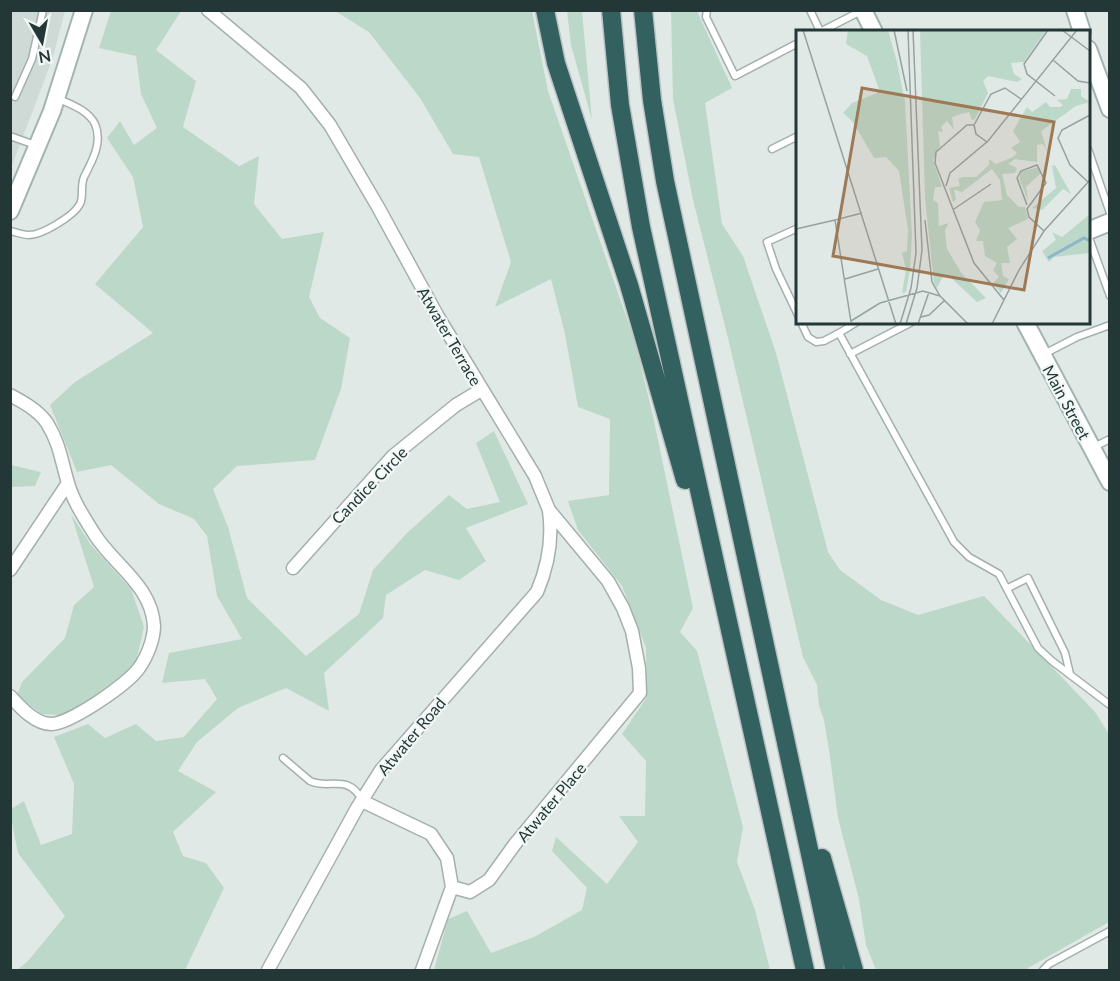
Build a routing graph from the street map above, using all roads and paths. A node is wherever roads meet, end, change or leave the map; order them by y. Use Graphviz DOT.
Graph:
graph roads {
  1 [pos="43,10"];
  2 [pos="84,10"];
  3 [pos="208,10"];
  4 [pos="611,10"];
  5 [pos="644,10"];
  6 [pos="706,10"];
  7 [pos="810,10"];
  8 [pos="862,10"];
  9 [pos="1075,10"];
  10 [pos="546,13"];
  11 [pos="820,30"];
  12 [pos="822,30"];
  13 [pos="873,30"];
  14 [pos="1081,30"];
  15 [pos="796,44"];
  16 [pos="1090,52"];
  17 [pos="15,97"];
  18 [pos="56,97"];
  19 [pos="1110,110"];
  20 [pos="10,136"];
  21 [pos="796,137"];
  22 [pos="38,146"];
  23 [pos="772,150"];
  24 [pos="1090,152"];
  25 [pos="11,209"];
  26 [pos="1110,213"];
  27 [pos="1110,222"];
  28 [pos="796,229"];
  29 [pos="10,231"];
  30 [pos="1090,232"];
  31 [pos="1090,236"];
  32 [pos="1110,296"];
  33 [pos="796,311"];
  34 [pos="802,324"];
  35 [pos="854,324"];
  36 [pos="908,324"];
  37 [pos="1026,324"];
  38 [pos="1110,325"];
  39 [pos="839,333"];
  40 [pos="850,354"];
  41 [pos="1042,356"];
  42 [pos="481,390"];
  43 [pos="10,395"];
  44 [pos="1110,439"];
  45 [pos="1092,448"];
  46 [pos="1110,482"];
  47 [pos="68,483"];
  48 [pos="549,510"];
  49 [pos="293,568"];
  50 [pos="10,570"];
  51 [pos="1008,588"];
  52 [pos="766,645"];
  53 [pos="733,647"];
  54 [pos="1070,675"];
  55 [pos="639,693"];
  56 [pos="10,696"];
  57 [pos="1110,705"];
  58 [pos="283,758"];
  59 [pos="362,801"];
  60 [pos="452,887"];
  61 [pos="1110,931"];
  62 [pos="268,970"];
  63 [pos="422,970"];
  64 [pos="805,970"];
  65 [pos="835,970"];
  66 [pos="854,970"];
  67 [pos="1043,970"];
  1 -- 17 [label="lane"];
  2 -- 18 [label="main road"];
  3 -- 42 [label="street, Atwater Terrace"];
  4 -- 53 [label="highway"];
  5 -- 52 [label="highway"];
  6 -- 15 [label="lane"];
  7 -- 11 [label="lane"];
  8 -- 12 [label="lane"];
  8 -- 13 [label="main road"];
  9 -- 14 [label="main road"];
  10 -- 53 [label="highway"];
  16 -- 19 [label="main road"];
  18 -- 22 [label="main road"];
  18 -- 29 [label="lane"];
  20 -- 22 [label="lane"];
  21 -- 23 [label="lane"];
  22 -- 25 [label="main road"];
  24 -- 26 [label="lane"];
  27 -- 30 [label="main road"];
  28 -- 33 [label="lane"];
  31 -- 32 [label="lane"];
  34 -- 39 [label="lane"];
  35 -- 39 [label="lane"];
  36 -- 40 [label="lane"];
  37 -- 41 [label="main road, Main Street"];
  38 -- 41 [label="lane"];
  39 -- 40 [label="lane"];
  40 -- 51 [label="lane"];
  41 -- 45 [label="main road, Main Street"];
  42 -- 48 [label="street, Atwater Terrace"];
  42 -- 49 [label="street, Candice Circle"];
  43 -- 47 [label="street"];
  44 -- 45 [label="lane"];
  45 -- 46 [label="main road, Main Street"];
  47 -- 50 [label="street"];
  47 -- 56 [label="street"];
  48 -- 55 [label="street, Atwater Terrace"];
  48 -- 59 [label="street, Atwater Road"];
  51 -- 54 [label="lane"];
  51 -- 54 [label="lane"];
  52 -- 65 [label="highway"];
  52 -- 66 [label="highway"];
  53 -- 64 [label="highway"];
  54 -- 57 [label="lane"];
  55 -- 60 [label="street, Atwater Place"];
  58 -- 59 [label="lane"];
  59 -- 60 [label="street"];
  59 -- 62 [label="street, Atwater Road"];
  60 -- 63 [label="street"];
  61 -- 67 [label="lane"];
}
